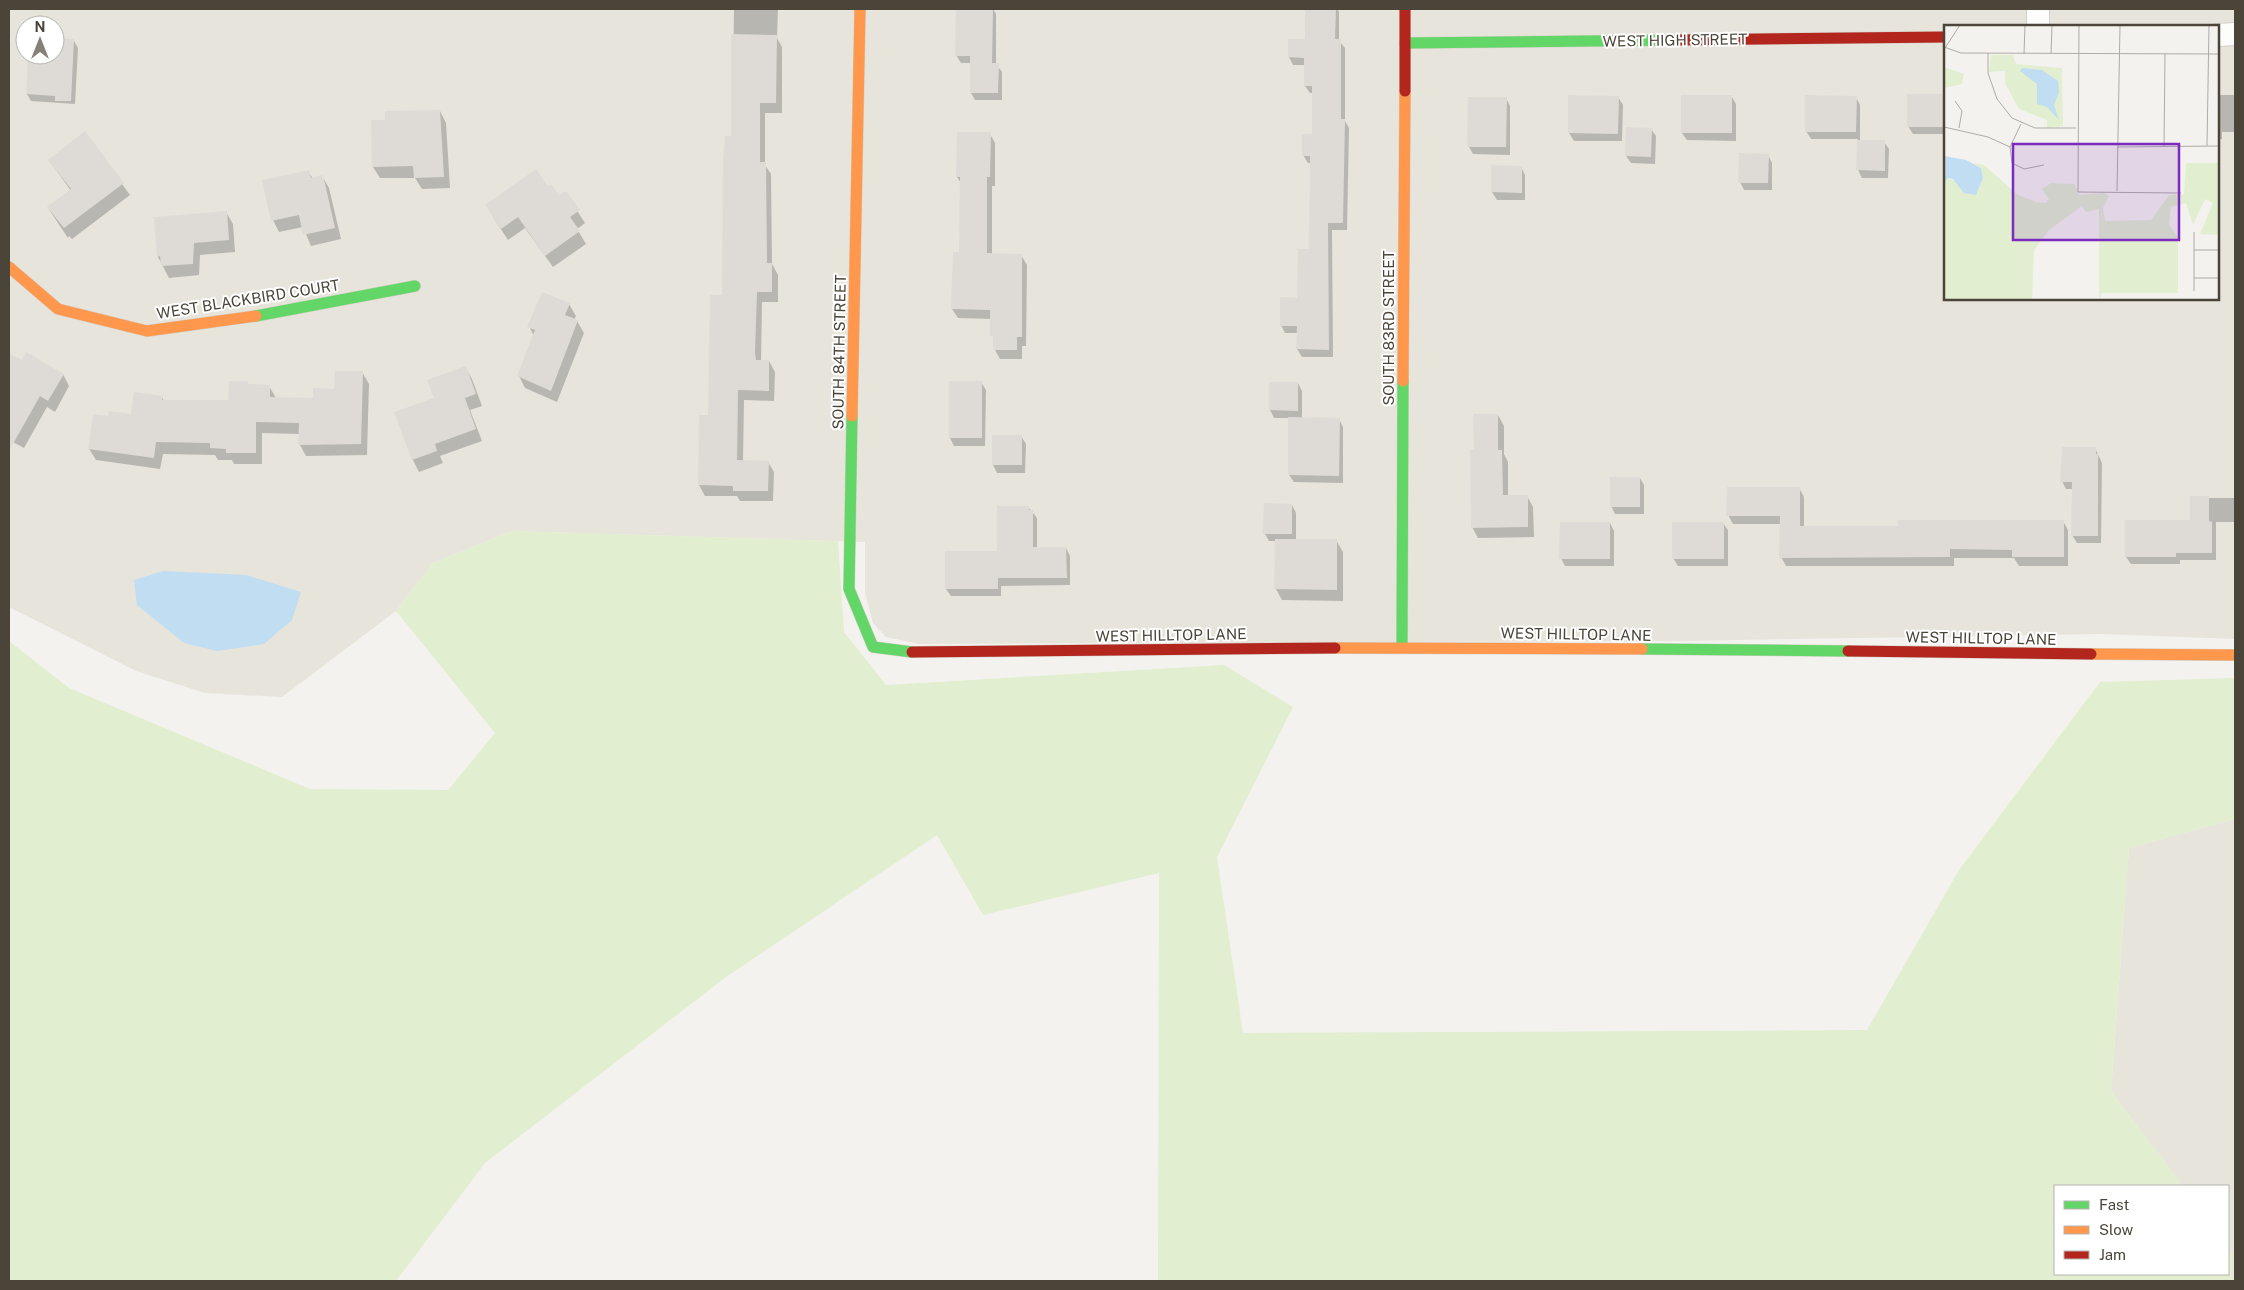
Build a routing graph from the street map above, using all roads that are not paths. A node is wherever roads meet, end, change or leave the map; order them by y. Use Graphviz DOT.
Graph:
graph roads {
  1 [pos="860,9"];
  2 [pos="1406,9"];
  3 [pos="2038,9"];
  4 [pos="2038,25"];
  5 [pos="2219,34"];
  6 [pos="2235,34"];
  7 [pos="1944,37"];
  8 [pos="1405,43"];
  9 [pos="9,267"];
  10 [pos="415,286"];
  11 [pos="1402,647"];
  12 [pos="917,653"];
  13 [pos="2235,655"];
  1 -- 12 [label="street, SOUTH 84TH STREET"];
  2 -- 8 [label="street, SOUTH 83RD STREET"];
  3 -- 4 [label="street"];
  5 -- 6 [label="street"];
  7 -- 8 [label="street, WEST HIGH STREET"];
  8 -- 11 [label="street, SOUTH 83RD STREET"];
  9 -- 10 [label="street, WEST BLACKBIRD COURT"];
  11 -- 12 [label="street, WEST HILLTOP LANE"];
  11 -- 13 [label="street, WEST HILLTOP LANE"];
}
